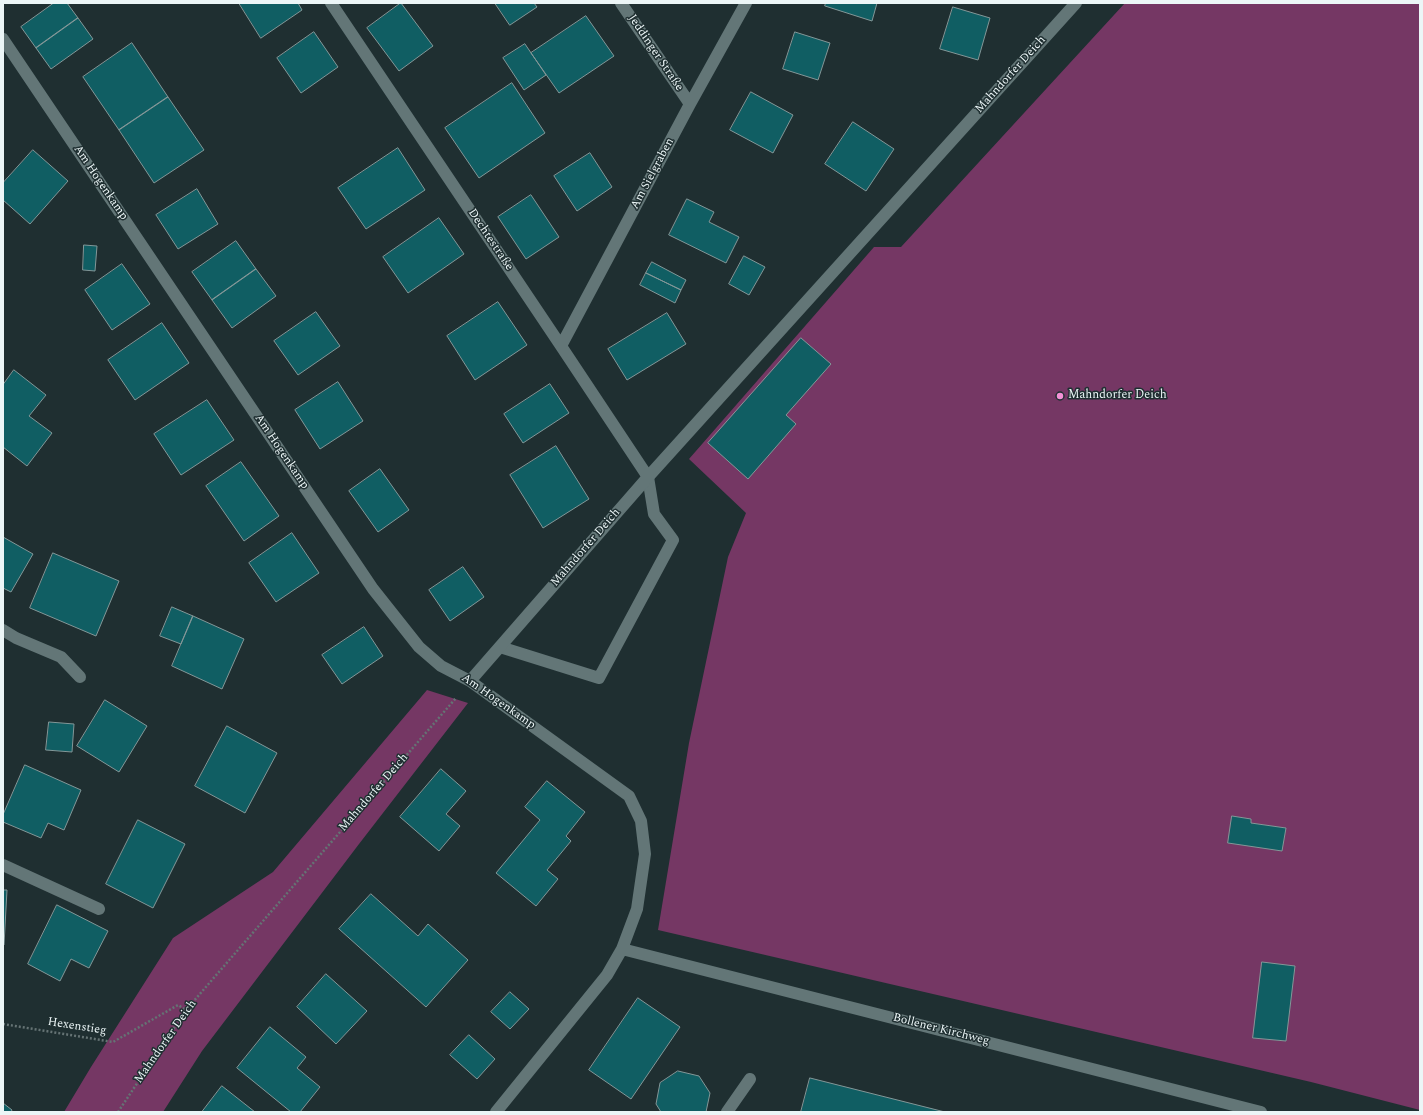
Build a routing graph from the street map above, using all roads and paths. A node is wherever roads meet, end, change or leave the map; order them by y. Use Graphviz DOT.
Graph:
graph roads {
  1 [pos="331,3"];
  2 [pos="621,3"];
  3 [pos="746,3"];
  4 [pos="1076,3"];
  5 [pos="3,39"];
  6 [pos="690,104"];
  7 [pos="561,346"];
  8 [pos="648,478"];
  9 [pos="3,630"];
  10 [pos="500,647"];
  11 [pos="80,677"];
  12 [pos="470,680"];
  13 [pos="3,865"];
  14 [pos="99,909"];
  15 [pos="622,949"];
  16 [pos="186,1010"];
  17 [pos="3,1024"];
  18 [pos="750,1079"];
  19 [pos="118,1112"];
  20 [pos="496,1112"];
  21 [pos="726,1112"];
  22 [pos="1261,1112"];
  1 -- 7 [label="street, Dechtestraße"];
  2 -- 6 [label="street, Jeddinger Straße"];
  3 -- 6 [label="street, Am Sielgraben"];
  4 -- 8 [label="street, Mahndorfer Deich"];
  5 -- 12 [label="street, Am Hogenkamp"];
  6 -- 7 [label="street, Am Sielgraben"];
  7 -- 8 [label="street, Dechtestraße"];
  8 -- 10 [label="street, Mahndorfer Deich"];
  8 -- 10 [label="street"];
  9 -- 11 [label="street"];
  10 -- 12 [label="street, Mahndorfer Deich"];
  12 -- 15 [label="street, Am Hogenkamp"];
  12 -- 16 [label="path, Mahndorfer Deich"];
  13 -- 14 [label="street"];
  15 -- 20 [label="street"];
  15 -- 22 [label="street, Bollener Kirchweg"];
  16 -- 17 [label="path, Hexenstieg"];
  16 -- 19 [label="path, Mahndorfer Deich"];
  18 -- 21 [label="street"];
}
